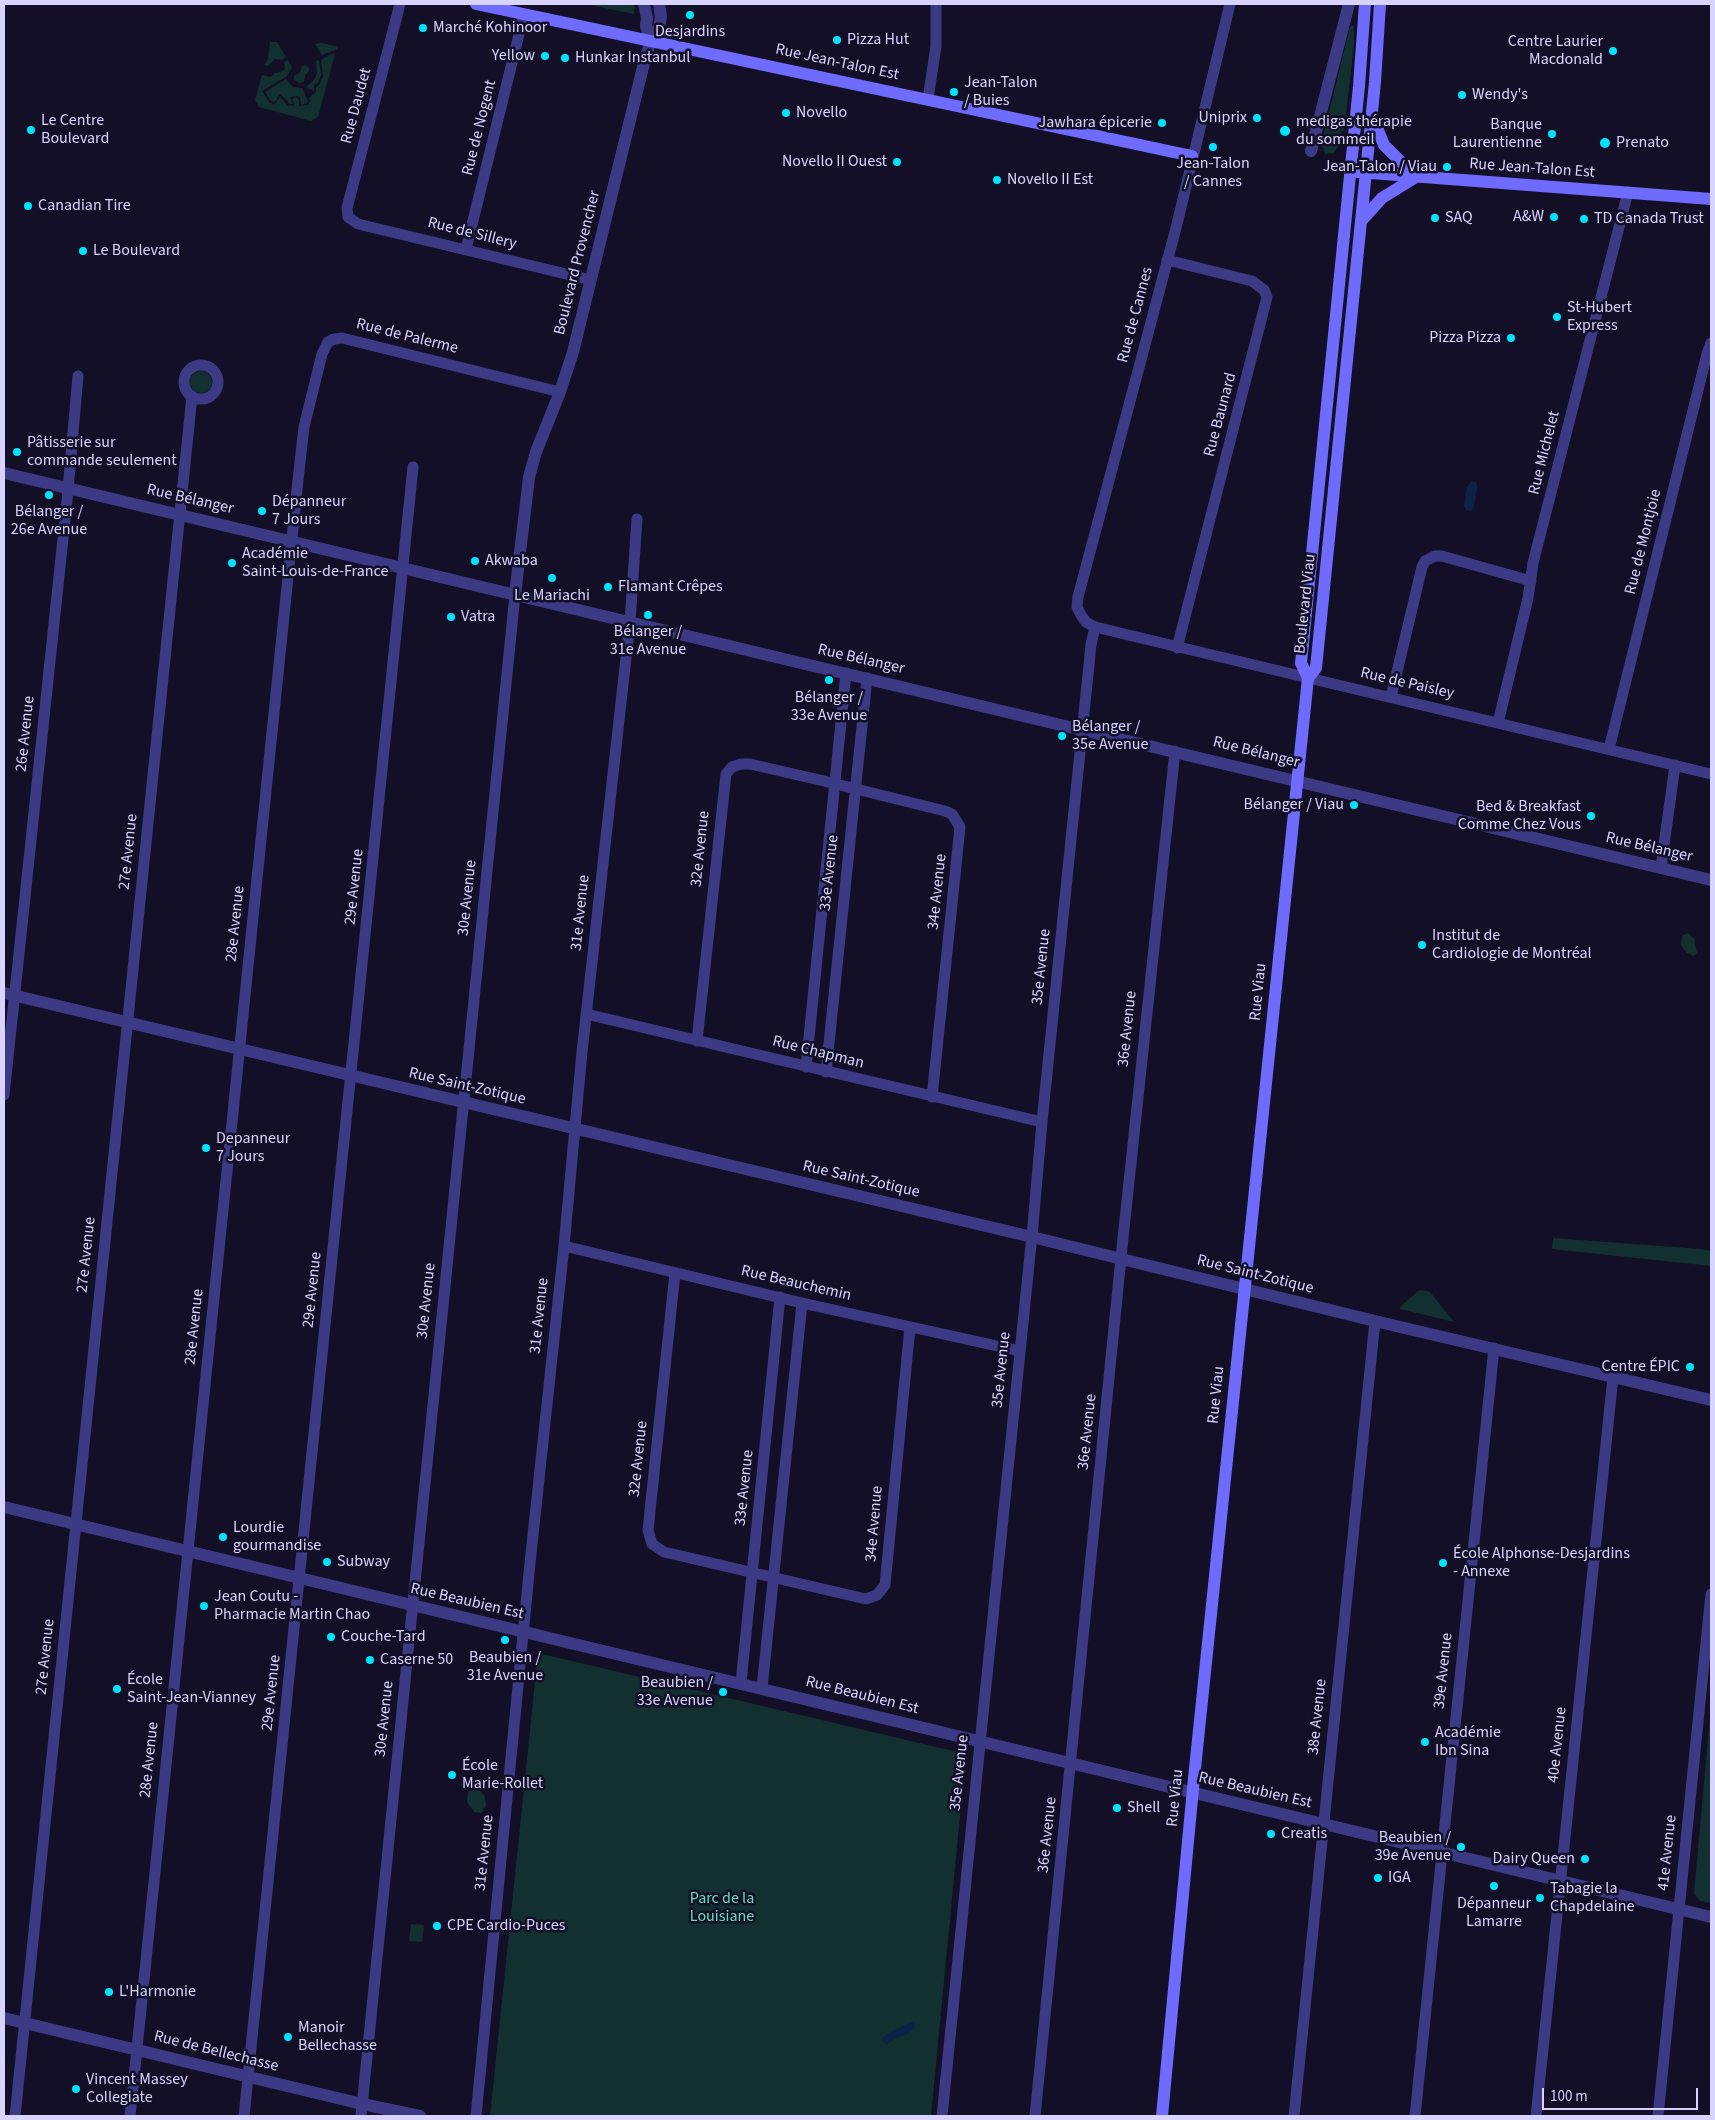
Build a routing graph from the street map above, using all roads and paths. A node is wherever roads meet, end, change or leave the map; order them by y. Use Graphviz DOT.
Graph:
graph roads {
  1 [pos="400,4"];
  2 [pos="476,4"];
  3 [pos="644,4"];
  4 [pos="659,4"];
  5 [pos="936,4"];
  6 [pos="1230,4"];
  7 [pos="1349,4"];
  8 [pos="1364,4"];
  9 [pos="1380,4"];
  10 [pos="524,14"];
  11 [pos="1344,19"];
  12 [pos="1364,26"];
  13 [pos="651,41"];
  14 [pos="928,99"];
  15 [pos="1372,116"];
  16 [pos="1311,151"];
  17 [pos="1192,156"];
  18 [pos="1350,172"];
  19 [pos="1366,173"];
  20 [pos="1416,177"];
  21 [pos="1628,192"];
  22 [pos="1711,199"];
  23 [pos="348,218"];
  24 [pos="1362,220"];
  25 [pos="466,249"];
  26 [pos="1167,260"];
  27 [pos="591,280"];
  28 [pos="1711,343"];
  29 [pos="78,376"];
  30 [pos="560,392"];
  31 [pos="192,396"];
  32 [pos="413,466"];
  33 [pos="4,473"];
  34 [pos="68,488"];
  35 [pos="526,489"];
  36 [pos="179,514"];
  37 [pos="637,519"];
  38 [pos="291,541"];
  39 [pos="404,568"];
  40 [pos="1531,581"];
  41 [pos="515,595"];
  42 [pos="630,622"];
  43 [pos="1095,627"];
  44 [pos="1177,648"];
  45 [pos="846,673"];
  46 [pos="867,678"];
  47 [pos="1308,678"];
  48 [pos="1391,698"];
  49 [pos="1498,722"];
  50 [pos="1083,729"];
  51 [pos="1609,749"];
  52 [pos="1175,750"];
  53 [pos="1675,765"];
  54 [pos="1711,774"];
  55 [pos="1298,781"];
  56 [pos="834,784"];
  57 [pos="854,789"];
  58 [pos="1661,867"];
  59 [pos="1711,880"];
  60 [pos="9,994"];
  61 [pos="586,1014"];
  62 [pos="128,1022"];
  63 [pos="697,1040"];
  64 [pos="240,1049"];
  65 [pos="806,1067"];
  66 [pos="826,1072"];
  67 [pos="352,1076"];
  68 [pos="4,1095"];
  69 [pos="932,1097"];
  70 [pos="464,1103"];
  71 [pos="1042,1122"];
  72 [pos="575,1130"];
  73 [pos="1032,1237"];
  74 [pos="564,1246"];
  75 [pos="1121,1260"];
  76 [pos="674,1273"];
  77 [pos="1244,1288"];
  78 [pos="780,1297"];
  79 [pos="802,1303"];
  80 [pos="1375,1322"];
  81 [pos="910,1327"];
  82 [pos="1494,1348"];
  83 [pos="1020,1351"];
  84 [pos="1613,1377"];
  85 [pos="1711,1400"];
  86 [pos="4,1507"];
  87 [pos="76,1525"];
  88 [pos="188,1552"];
  89 [pos="753,1571"];
  90 [pos="774,1577"];
  91 [pos="300,1578"];
  92 [pos="1711,1594"];
  93 [pos="412,1606"];
  94 [pos="524,1631"];
  95 [pos="741,1683"];
  96 [pos="762,1688"];
  97 [pos="980,1741"];
  98 [pos="1071,1764"];
  99 [pos="1193,1793"];
  100 [pos="1323,1824"];
  101 [pos="1442,1853"];
  102 [pos="1560,1880"];
  103 [pos="1679,1908"];
  104 [pos="1711,1917"];
  105 [pos="4,2018"];
  106 [pos="25,2023"];
  107 [pos="137,2049"];
  108 [pos="248,2077"];
  109 [pos="362,2110"];
  110 [pos="15,2116"];
  111 [pos="130,2116"];
  112 [pos="244,2116"];
  113 [pos="420,2116"];
  114 [pos="476,2116"];
  115 [pos="942,2116"];
  116 [pos="1035,2116"];
  117 [pos="1162,2116"];
  118 [pos="1294,2116"];
  119 [pos="1415,2116"];
  120 [pos="1536,2116"];
  121 [pos="1658,2116"];
  1 -- 23 [label="street, Rue Daudet"];
  2 -- 10 [label="main road, Rue Jean-Talon Est"];
  3 -- 13 [label="street, Boulevard Provencher"];
  4 -- 13 [label="street, Boulevard Provencher"];
  5 -- 14 [label="street"];
  6 -- 17 [label="street, Rue de Cannes"];
  7 -- 11 [label="street"];
  8 -- 12 [label="main road, Boulevard Viau"];
  9 -- 15 [label="main road, Boulevard Viau"];
  10 -- 13 [label="main road, Rue Jean-Talon Est"];
  10 -- 25 [label="street, Rue de Nogent"];
  11 -- 12 [label="street"];
  11 -- 16 [label="street"];
  12 -- 18 [label="main road, Boulevard Viau"];
  13 -- 14 [label="main road, Rue Jean-Talon Est"];
  13 -- 27 [label="street, Boulevard Provencher"];
  14 -- 17 [label="main road, Rue Jean-Talon Est"];
  15 -- 19 [label="main road, Boulevard Viau"];
  15 -- 20 [label="main road"];
  17 -- 26 [label="street, Rue de Cannes"];
  18 -- 19 [label="main road, Rue Jean-Talon Est"];
  18 -- 47 [label="main road, Boulevard Viau"];
  19 -- 20 [label="main road, Rue Jean-Talon Est"];
  19 -- 24 [label="main road, Boulevard Viau"];
  20 -- 21 [label="main road, Rue Jean-Talon Est"];
  20 -- 24 [label="main road"];
  21 -- 22 [label="main road, Rue Jean-Talon Est"];
  21 -- 40 [label="street, Rue Michelet"];
  23 -- 25 [label="street, Rue de Sillery"];
  24 -- 47 [label="main road, Boulevard Viau"];
  25 -- 27 [label="street, Rue de Sillery"];
  26 -- 43 [label="street, Rue de Cannes"];
  26 -- 44 [label="street, Rue Baunard"];
  27 -- 30 [label="street, Boulevard Provencher"];
  28 -- 51 [label="street, Rue de Montjoie"];
  29 -- 34 [label="street, 26e Avenue"];
  30 -- 35 [label="street, Boulevard Provencher"];
  30 -- 38 [label="street, Rue de Palerme"];
  31 -- 36 [label="street, 27e Avenue"];
  32 -- 39 [label="street, 29e Avenue"];
  33 -- 34 [label="street, Rue Bélanger"];
  34 -- 36 [label="street, Rue Bélanger"];
  34 -- 60 [label="street, 26e Avenue"];
  35 -- 41 [label="street, 30e Avenue"];
  36 -- 38 [label="street, Rue Bélanger"];
  36 -- 62 [label="street, 27e Avenue"];
  37 -- 42 [label="street, 31e Avenue"];
  38 -- 39 [label="street, Rue Bélanger"];
  38 -- 64 [label="street, 28e Avenue"];
  39 -- 41 [label="street, Rue Bélanger"];
  39 -- 67 [label="street, 29e Avenue"];
  40 -- 48 [label="street"];
  40 -- 49 [label="street, Rue Michelet"];
  41 -- 42 [label="street, Rue Bélanger"];
  41 -- 70 [label="street, 30e Avenue"];
  42 -- 45 [label="street, Rue Bélanger"];
  42 -- 61 [label="street, 31e Avenue"];
  43 -- 44 [label="street, Rue de Paisley"];
  43 -- 50 [label="street, 35e Avenue"];
  44 -- 47 [label="street, Rue de Paisley"];
  45 -- 46 [label="street, Rue Bélanger"];
  45 -- 56 [label="street, 33e Avenue"];
  46 -- 50 [label="street, Rue Bélanger"];
  46 -- 57 [label="street, 33e Avenue"];
  47 -- 48 [label="street, Rue de Paisley"];
  47 -- 55 [label="main road, Rue Viau"];
  48 -- 49 [label="street, Rue de Paisley"];
  49 -- 51 [label="street, Rue de Paisley"];
  50 -- 52 [label="street, Rue Bélanger"];
  50 -- 71 [label="street, 35e Avenue"];
  51 -- 53 [label="street, Rue de Paisley"];
  52 -- 55 [label="street, Rue Bélanger"];
  52 -- 75 [label="street, 36e Avenue"];
  53 -- 54 [label="street, Rue de Paisley"];
  53 -- 58 [label="street"];
  55 -- 58 [label="street, Rue Bélanger"];
  55 -- 77 [label="main road, Rue Viau"];
  56 -- 57 [label="street, 34e Avenue"];
  56 -- 63 [label="street, 32e Avenue"];
  56 -- 65 [label="street, 33e Avenue"];
  57 -- 66 [label="street, 33e Avenue"];
  57 -- 69 [label="street, 34e Avenue"];
  58 -- 59 [label="street, Rue Bélanger"];
  60 -- 62 [label="street, Rue Saint-Zotique"];
  60 -- 68 [label="street, 26e Avenue"];
  61 -- 63 [label="street, Rue Chapman"];
  61 -- 72 [label="street, 31e Avenue"];
  62 -- 64 [label="street, Rue Saint-Zotique"];
  62 -- 87 [label="street, 27e Avenue"];
  63 -- 65 [label="street, Rue Chapman"];
  64 -- 67 [label="street, Rue Saint-Zotique"];
  64 -- 88 [label="street, 28e Avenue"];
  65 -- 66 [label="street, Rue Chapman"];
  66 -- 69 [label="street, Rue Chapman"];
  67 -- 70 [label="street, Rue Saint-Zotique"];
  67 -- 91 [label="street, 29e Avenue"];
  69 -- 71 [label="street, Rue Chapman"];
  70 -- 72 [label="street, Rue Saint-Zotique"];
  70 -- 93 [label="street, 30e Avenue"];
  71 -- 73 [label="street, 35e Avenue"];
  72 -- 73 [label="street, Rue Saint-Zotique"];
  72 -- 74 [label="street, 31e Avenue"];
  73 -- 75 [label="street, Rue Saint-Zotique"];
  73 -- 83 [label="street, 35e Avenue"];
  74 -- 76 [label="street, Rue Beauchemin"];
  74 -- 94 [label="street, 31e Avenue"];
  75 -- 77 [label="street, Rue Saint-Zotique"];
  75 -- 98 [label="street, 36e Avenue"];
  76 -- 78 [label="street, Rue Beauchemin"];
  76 -- 89 [label="street, 32e Avenue"];
  77 -- 80 [label="street, Rue Saint-Zotique"];
  77 -- 99 [label="main road, Rue Viau"];
  78 -- 79 [label="street, Rue Beauchemin"];
  78 -- 89 [label="street, 33e Avenue"];
  79 -- 81 [label="street, Rue Beauchemin"];
  79 -- 90 [label="street"];
  80 -- 82 [label="street, Rue Saint-Zotique"];
  80 -- 100 [label="street, 38e Avenue"];
  81 -- 83 [label="street, Rue Beauchemin"];
  81 -- 90 [label="street, 34e Avenue"];
  82 -- 84 [label="street, Rue Saint-Zotique"];
  82 -- 101 [label="street, 39e Avenue"];
  83 -- 97 [label="street, 35e Avenue"];
  84 -- 85 [label="street, Rue Saint-Zotique"];
  84 -- 102 [label="street, 40e Avenue"];
  86 -- 87 [label="street, Rue Beaubien Est"];
  87 -- 88 [label="street, Rue Beaubien Est"];
  87 -- 106 [label="street, 27e Avenue"];
  88 -- 91 [label="street, Rue Beaubien Est"];
  88 -- 107 [label="street, 28e Avenue"];
  89 -- 90 [label="street, 34e Avenue"];
  89 -- 95 [label="street, 33e Avenue"];
  90 -- 96 [label="street"];
  91 -- 93 [label="street, Rue Beaubien Est"];
  91 -- 108 [label="street, 29e Avenue"];
  92 -- 103 [label="street, 41e Avenue"];
  93 -- 94 [label="street, Rue Beaubien Est"];
  93 -- 109 [label="street, 30e Avenue"];
  94 -- 95 [label="street, Rue Beaubien Est"];
  94 -- 114 [label="street, 31e Avenue"];
  95 -- 96 [label="street, Rue Beaubien Est"];
  96 -- 97 [label="street, Rue Beaubien Est"];
  97 -- 98 [label="street, Rue Beaubien Est"];
  97 -- 115 [label="street, 35e Avenue"];
  98 -- 99 [label="street, Rue Beaubien Est"];
  98 -- 116 [label="street, 36e Avenue"];
  99 -- 100 [label="street, Rue Beaubien Est"];
  99 -- 117 [label="main road, Rue Viau"];
  100 -- 101 [label="street, Rue Beaubien Est"];
  100 -- 118 [label="street, 38e Avenue"];
  101 -- 102 [label="street, Rue Beaubien Est"];
  101 -- 119 [label="street, 39e Avenue"];
  102 -- 103 [label="street, Rue Beaubien Est"];
  102 -- 120 [label="street, 40e Avenue"];
  103 -- 104 [label="street, Rue Beaubien Est"];
  103 -- 121 [label="street, 41e Avenue"];
  105 -- 106 [label="street, Rue de Bellechasse"];
  106 -- 107 [label="street, Rue de Bellechasse"];
  106 -- 110 [label="street, 27e Avenue"];
  107 -- 108 [label="street, Rue de Bellechasse"];
  107 -- 111 [label="street, 28e Avenue"];
  108 -- 109 [label="street, Rue de Bellechasse"];
  108 -- 112 [label="street, 29e Avenue"];
  109 -- 113 [label="street, Rue de Bellechasse"];
}
